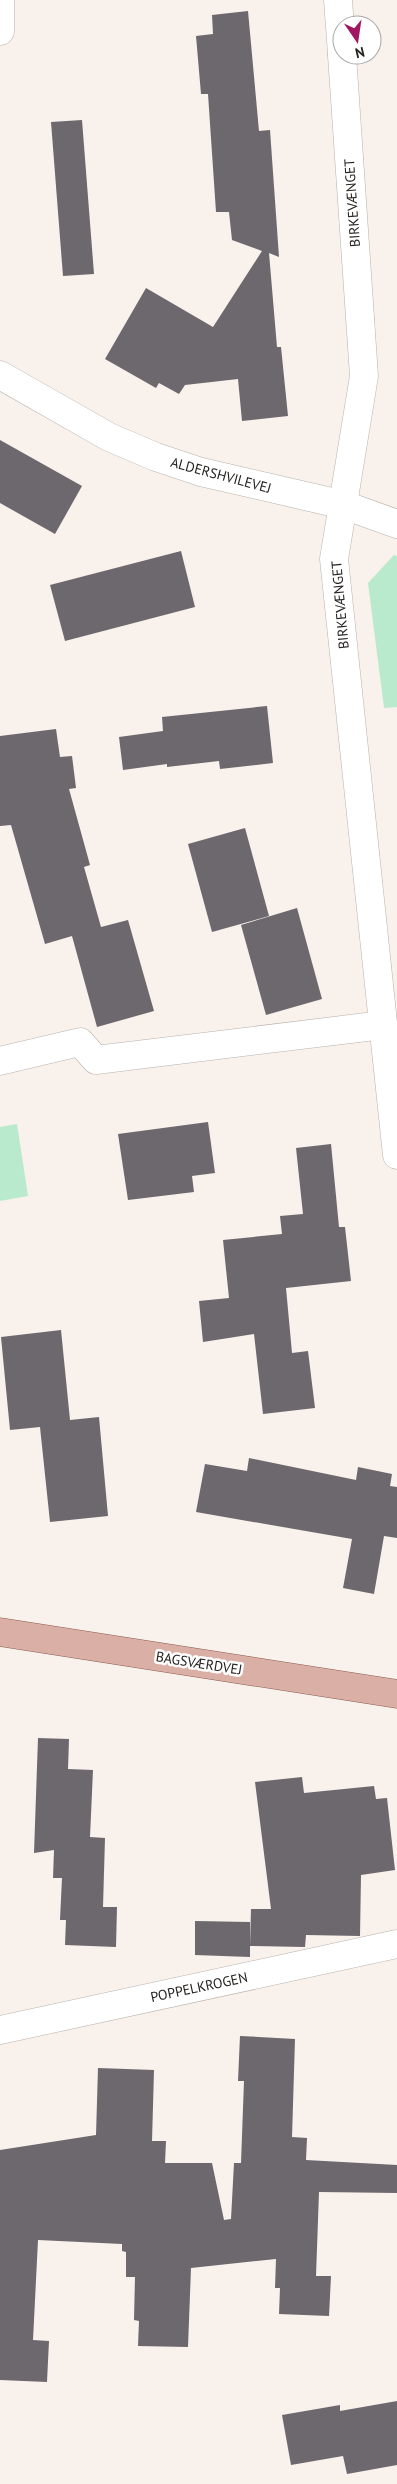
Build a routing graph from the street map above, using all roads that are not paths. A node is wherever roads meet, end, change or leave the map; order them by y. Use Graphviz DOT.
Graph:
graph roads {
  1 [pos="0,0"];
  2 [pos="338,0"];
  3 [pos="339,15"];
  4 [pos="0,31"];
  5 [pos="343,65"];
  6 [pos="0,375"];
  7 [pos="344,505"];
  8 [pos="397,524"];
  9 [pos="383,1025"];
  10 [pos="0,1061"];
  11 [pos="397,1155"];
  12 [pos="0,1632"];
  13 [pos="397,1694"];
  14 [pos="397,1944"];
  15 [pos="0,2030"];
  1 -- 4 [label="street"];
  2 -- 3 [label="street, BIRKEVÆNGET"];
  5 -- 7 [label="street, BIRKEVÆNGET"];
  6 -- 7 [label="street, ALDERSHVILEVEJ"];
  7 -- 8 [label="street, ALDERSHVILEVEJ"];
  7 -- 9 [label="street, BIRKEVÆNGET"];
  9 -- 10 [label="street"];
  9 -- 11 [label="street, BIRKEVÆNGET"];
  12 -- 13 [label="main road, BAGSVÆRDVEJ"];
  14 -- 15 [label="street, POPPELKROGEN"];
}
